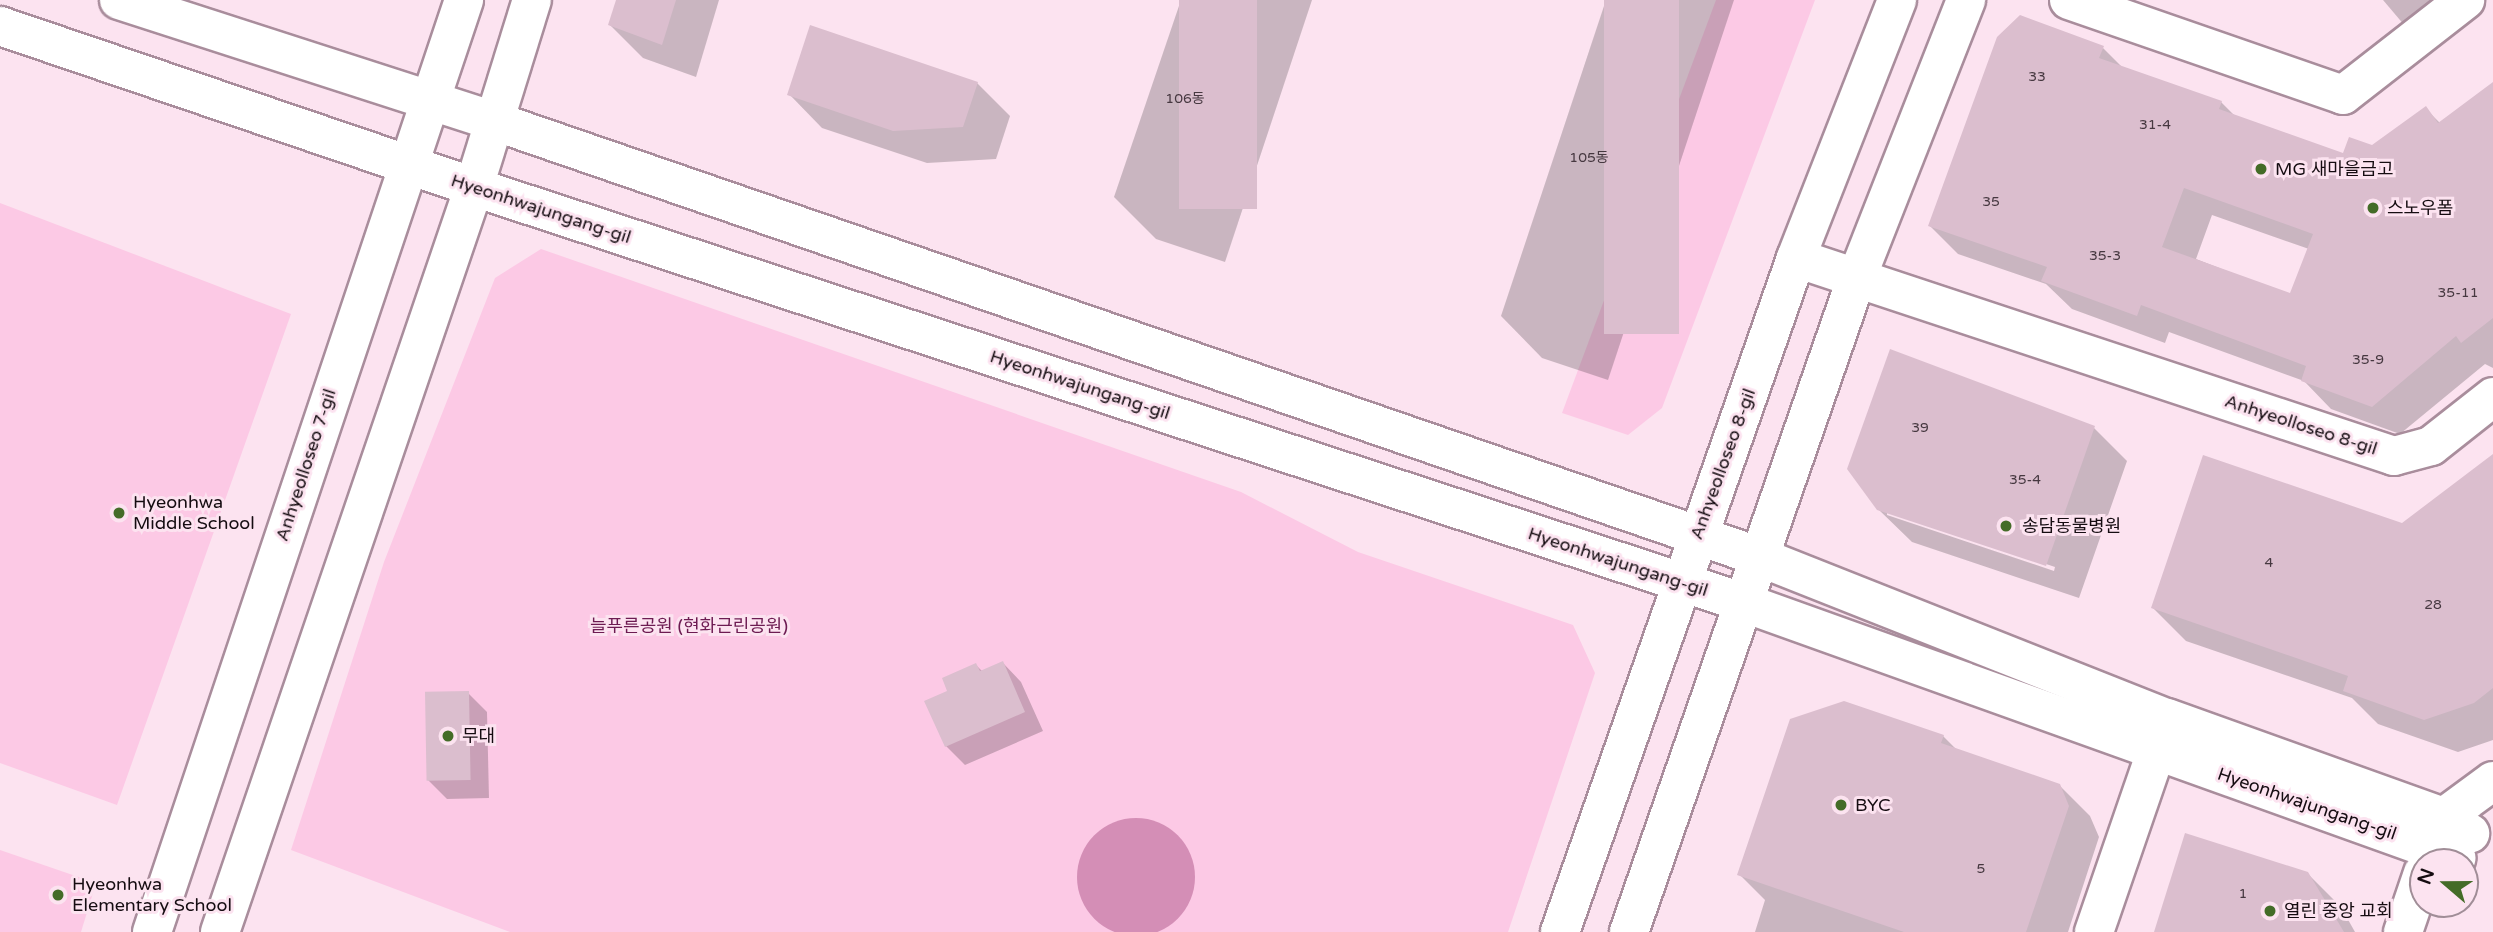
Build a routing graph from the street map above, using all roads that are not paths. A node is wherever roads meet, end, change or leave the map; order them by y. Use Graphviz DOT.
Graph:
graph roads {
  1 [pos="119,0"];
  2 [pos="464,0"];
  3 [pos="532,0"];
  4 [pos="1897,0"];
  5 [pos="1966,0"];
  6 [pos="2069,0"];
  7 [pos="2465,0"];
  8 [pos="0,26"];
  9 [pos="430,101"];
  10 [pos="494,121"];
  11 [pos="406,164"];
  12 [pos="474,187"];
  13 [pos="1796,258"];
  14 [pos="1857,277"];
  15 [pos="2493,397"];
  16 [pos="1698,535"];
  17 [pos="1758,556"];
  18 [pos="1680,582"];
  19 [pos="1742,603"];
  20 [pos="2162,735"];
  21 [pos="2493,781"];
  22 [pos="2450,846"];
  23 [pos="152,932"];
  24 [pos="220,932"];
  25 [pos="1560,932"];
  26 [pos="1629,932"];
  27 [pos="2094,932"];
  28 [pos="2403,932"];
  1 -- 9 [label="street"];
  2 -- 9 [label="street, Anhyeolloseo 7-gil"];
  3 -- 10 [label="street"];
  4 -- 13 [label="street, Anhyeolloseo 8-gil"];
  5 -- 14 [label="street"];
  6 -- 7 [label="street"];
  8 -- 11 [label="street, Hyeonhwajungang-gil"];
  9 -- 10 [label="street"];
  9 -- 11 [label="street, Anhyeolloseo 7-gil"];
  10 -- 12 [label="street"];
  10 -- 16 [label="street"];
  11 -- 12 [label="street, Hyeonhwajungang-gil"];
  11 -- 23 [label="street, Anhyeolloseo 7-gil"];
  12 -- 18 [label="street, Hyeonhwajungang-gil"];
  12 -- 24 [label="street"];
  13 -- 14 [label="street, Anhyeolloseo 8-gil"];
  13 -- 16 [label="street, Anhyeolloseo 8-gil"];
  14 -- 15 [label="street, Anhyeolloseo 8-gil"];
  14 -- 17 [label="street"];
  16 -- 17 [label="street"];
  16 -- 18 [label="street, Anhyeolloseo 8-gil"];
  17 -- 19 [label="street"];
  17 -- 20 [label="street"];
  18 -- 19 [label="street, Hyeonhwajungang-gil"];
  18 -- 25 [label="street, Anhyeolloseo 8-gil"];
  19 -- 20 [label="street, Hyeonhwajungang-gil"];
  19 -- 26 [label="street"];
  20 -- 22 [label="street, Hyeonhwajungang-gil"];
  20 -- 27 [label="street"];
  21 -- 22 [label="street"];
  22 -- 28 [label="street"];
}
